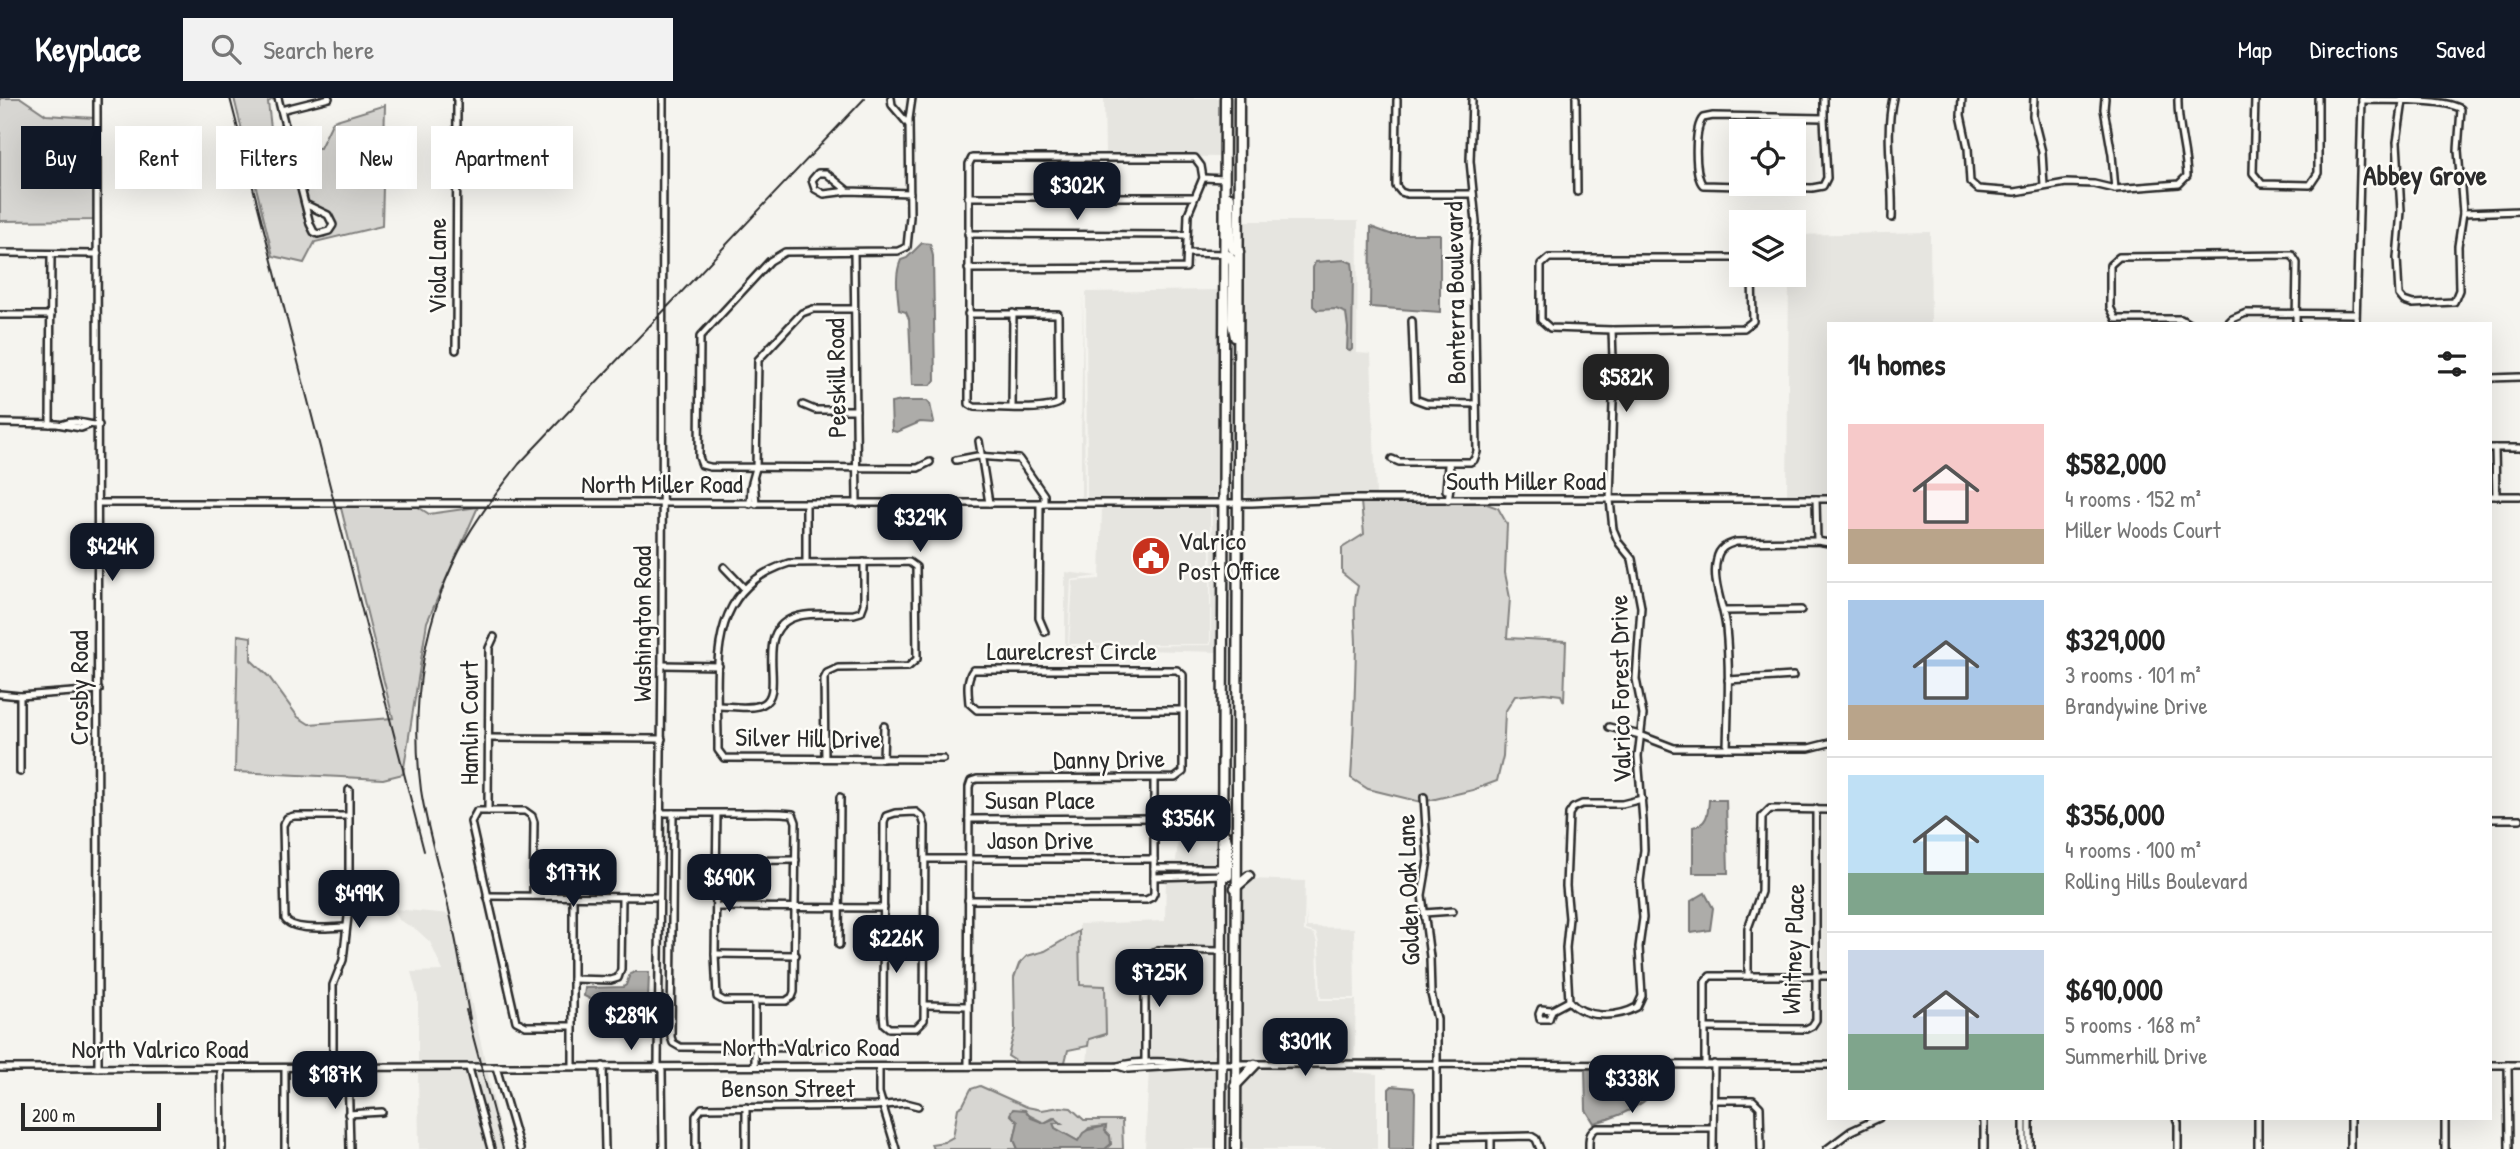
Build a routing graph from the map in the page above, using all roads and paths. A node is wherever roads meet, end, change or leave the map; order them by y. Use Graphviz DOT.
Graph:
graph roads {
  1 [pos="97,98"];
  2 [pos="278,98"];
  3 [pos="329,98"];
  4 [pos="457,98"];
  5 [pos="663,98"];
  6 [pos="891,98"];
  7 [pos="912,98"];
  8 [pos="1225,98"];
  9 [pos="1239,98"];
  10 [pos="1576,98"];
  11 [pos="1824,98"];
  12 [pos="1893,98"];
  13 [pos="1962,98"];
  14 [pos="2034,98"];
  15 [pos="2105,98"];
  16 [pos="2178,98"];
  17 [pos="2255,98"];
  18 [pos="2318,98"];
  19 [pos="2362,99"];
  20 [pos="1397,100"];
  21 [pos="1472,100"];
  22 [pos="2402,100"];
  23 [pos="281,110"];
  24 [pos="1824,118"];
  25 [pos="909,125"];
  26 [pos="1225,163"];
  27 [pos="1203,178"];
  28 [pos="1225,179"];
  29 [pos="2044,186"];
  30 [pos="2115,188"];
  31 [pos="848,191"];
  32 [pos="1577,192"];
  33 [pos="910,193"];
  34 [pos="1473,194"];
  35 [pos="968,197"];
  36 [pos="1194,197"];
  37 [pos="305,204"];
  38 [pos="2520,211"];
  39 [pos="2463,213"];
  40 [pos="1892,218"];
  41 [pos="968,234"];
  42 [pos="1186,235"];
  43 [pos="854,252"];
  44 [pos="1238,252"];
  45 [pos="0,253"];
  46 [pos="1187,253"];
  47 [pos="51,254"];
  48 [pos="98,254"];
  49 [pos="1225,254"];
  50 [pos="1729,258"];
  51 [pos="968,269"];
  52 [pos="1752,287"];
  53 [pos="853,309"];
  54 [pos="1013,313"];
  55 [pos="2296,313"];
  56 [pos="968,314"];
  57 [pos="2357,314"];
  58 [pos="0,315"];
  59 [pos="51,315"];
  60 [pos="1412,321"];
  61 [pos="2186,322"];
  62 [pos="2229,322"];
  63 [pos="2296,322"];
  64 [pos="2356,322"];
  65 [pos="1612,330"];
  66 [pos="1238,346"];
  67 [pos="456,350"];
  68 [pos="2520,377"];
  69 [pos="2492,378"];
  70 [pos="1476,404"];
  71 [pos="803,405"];
  72 [pos="1012,407"];
  73 [pos="856,410"];
  74 [pos="0,424"];
  75 [pos="50,424"];
  76 [pos="99,425"];
  77 [pos="979,441"];
  78 [pos="2493,448"];
  79 [pos="2520,448"];
  80 [pos="981,456"];
  81 [pos="1392,459"];
  82 [pos="956,460"];
  83 [pos="930,462"];
  84 [pos="1449,463"];
  85 [pos="756,468"];
  86 [pos="857,468"];
  87 [pos="2493,496"];
  88 [pos="2520,496"];
  89 [pos="1816,499"];
  90 [pos="1827,499"];
  91 [pos="1451,500"];
  92 [pos="1610,500"];
  93 [pos="99,503"];
  94 [pos="662,503"];
  95 [pos="989,503"];
  96 [pos="1042,503"];
  97 [pos="1224,503"];
  98 [pos="1238,503"];
  99 [pos="753,504"];
  100 [pos="806,504"];
  101 [pos="857,504"];
  102 [pos="1817,541"];
  103 [pos="1827,543"];
  104 [pos="806,561"];
  105 [pos="864,562"];
  106 [pos="724,567"];
  107 [pos="744,588"];
  108 [pos="1801,610"];
  109 [pos="1724,611"];
  110 [pos="1045,632"];
  111 [pos="494,636"];
  112 [pos="1224,662"];
  113 [pos="1237,662"];
  114 [pos="662,665"];
  115 [pos="719,666"];
  116 [pos="1793,676"];
  117 [pos="1728,680"];
  118 [pos="99,690"];
  119 [pos="0,694"];
  120 [pos="20,696"];
  121 [pos="719,706"];
  122 [pos="1184,710"];
  123 [pos="884,726"];
  124 [pos="1609,727"];
  125 [pos="1640,735"];
  126 [pos="488,738"];
  127 [pos="662,739"];
  128 [pos="1827,744"];
  129 [pos="1727,748"];
  130 [pos="825,759"];
  131 [pos="883,759"];
  132 [pos="943,759"];
  133 [pos="20,772"];
  134 [pos="1154,779"];
  135 [pos="349,790"];
  136 [pos="840,797"];
  137 [pos="1424,797"];
  138 [pos="1642,799"];
  139 [pos="1816,810"];
  140 [pos="1827,810"];
  141 [pos="488,811"];
  142 [pos="660,813"];
  143 [pos="673,813"];
  144 [pos="717,813"];
  145 [pos="349,816"];
  146 [pos="1154,818"];
  147 [pos="969,819"];
  148 [pos="2492,819"];
  149 [pos="2520,819"];
  150 [pos="926,859"];
  151 [pos="968,859"];
  152 [pos="1154,859"];
  153 [pos="796,860"];
  154 [pos="716,861"];
  155 [pos="1154,868"];
  156 [pos="1228,872"];
  157 [pos="1249,876"];
  158 [pos="1154,877"];
  159 [pos="1235,888"];
  160 [pos="487,896"];
  161 [pos="533,896"];
  162 [pos="573,896"];
  163 [pos="622,897"];
  164 [pos="659,897"];
  165 [pos="968,900"];
  166 [pos="716,907"];
  167 [pos="796,908"];
  168 [pos="839,908"];
  169 [pos="884,908"];
  170 [pos="1453,911"];
  171 [pos="1424,912"];
  172 [pos="346,927"];
  173 [pos="839,945"];
  174 [pos="1221,951"];
  175 [pos="715,954"];
  176 [pos="796,955"];
  177 [pos="1748,975"];
  178 [pos="1827,976"];
  179 [pos="1814,977"];
  180 [pos="573,979"];
  181 [pos="755,1001"];
  182 [pos="1569,1001"];
  183 [pos="926,1005"];
  184 [pos="967,1006"];
  185 [pos="1552,1010"];
  186 [pos="573,1026"];
  187 [pos="1705,1028"];
  188 [pos="755,1048"];
  189 [pos="817,1048"];
  190 [pos="1146,1063"];
  191 [pos="1714,1064"];
  192 [pos="658,1065"];
  193 [pos="1188,1065"];
  194 [pos="1222,1065"];
  195 [pos="1235,1065"];
  196 [pos="1255,1065"];
  197 [pos="1437,1065"];
  198 [pos="1705,1065"];
  199 [pos="1827,1065"];
  200 [pos="2492,1065"];
  201 [pos="2508,1065"];
  202 [pos="2520,1065"];
  203 [pos="573,1066"];
  204 [pos="603,1066"];
  205 [pos="755,1066"];
  206 [pos="968,1066"];
  207 [pos="1118,1066"];
  208 [pos="496,1067"];
  209 [pos="879,1067"];
  210 [pos="0,1068"];
  211 [pos="98,1068"];
  212 [pos="285,1068"];
  213 [pos="333,1068"];
  214 [pos="348,1068"];
  215 [pos="469,1068"];
  216 [pos="221,1069"];
  217 [pos="1236,1086"];
  218 [pos="1713,1100"];
  219 [pos="882,1104"];
  220 [pos="918,1106"];
  221 [pos="746,1107"];
  222 [pos="382,1112"];
  223 [pos="348,1114"];
  224 [pos="1876,1120"];
  225 [pos="1982,1120"];
  226 [pos="2024,1120"];
  227 [pos="2030,1120"];
  228 [pos="2177,1120"];
  229 [pos="2258,1120"];
  230 [pos="2350,1120"];
  231 [pos="2445,1120"];
  232 [pos="1713,1128"];
  233 [pos="1491,1137"];
  234 [pos="1437,1138"];
  235 [pos="222,1149"];
  236 [pos="285,1149"];
  237 [pos="350,1149"];
  238 [pos="491,1149"];
  239 [pos="520,1149"];
  240 [pos="604,1149"];
  241 [pos="663,1149"];
  242 [pos="696,1149"];
  243 [pos="746,1149"];
  244 [pos="896,1149"];
  245 [pos="1221,1149"];
  246 [pos="1236,1149"];
  247 [pos="1437,1149"];
  248 [pos="1492,1149"];
  249 [pos="1540,1149"];
  250 [pos="1589,1149"];
  251 [pos="1713,1149"];
  252 [pos="1760,1149"];
  253 [pos="1827,1149"];
  254 [pos="1984,1149"];
  255 [pos="2024,1149"];
  256 [pos="2030,1149"];
  257 [pos="2178,1149"];
  258 [pos="2258,1149"];
  259 [pos="2350,1149"];
  260 [pos="2445,1149"];
  261 [pos="2509,1149"];
  1 -- 48 [label="street, Crosby Road"];
  2 -- 23 [label="street"];
  3 -- 23 [label="street"];
  4 -- 67 [label="street, Viola Lane"];
  5 -- 94 [label="street, Washington Road"];
  6 -- 25 [label="street"];
  7 -- 25 [label="street"];
  8 -- 26 [label="highway"];
  9 -- 44 [label="highway"];
  10 -- 32 [label="street"];
  11 -- 24 [label="street"];
  12 -- 40 [label="street"];
  13 -- 29 [label="street"];
  14 -- 29 [label="street"];
  15 -- 30 [label="street"];
  16 -- 30 [label="street"];
  17 -- 18 [label="street"];
  19 -- 22 [label="street"];
  19 -- 57 [label="street"];
  20 -- 34 [label="street"];
  21 -- 34 [label="street, Bonterra Boulevard"];
  22 -- 39 [label="street"];
  22 -- 39 [label="street"];
  23 -- 37 [label="street"];
  24 -- 24 [label="street"];
  25 -- 33 [label="street"];
  26 -- 28 [label="highway"];
  26 -- 44 [label="highway"];
  27 -- 28 [label="street"];
  27 -- 35 [label="street"];
  27 -- 36 [label="street"];
  28 -- 49 [label="highway"];
  29 -- 30 [label="street"];
  31 -- 31 [label="street"];
  31 -- 33 [label="street"];
  33 -- 43 [label="street"];
  34 -- 70 [label="street, Bonterra Boulevard"];
  35 -- 36 [label="street"];
  35 -- 41 [label="street"];
  36 -- 42 [label="street"];
  37 -- 37 [label="street"];
  38 -- 39 [label="street"];
  41 -- 42 [label="street"];
  41 -- 51 [label="street"];
  42 -- 46 [label="street"];
  43 -- 53 [label="street, Peeskill Road"];
  43 -- 85 [label="street"];
  44 -- 66 [label="highway"];
  45 -- 47 [label="street"];
  46 -- 49 [label="street"];
  46 -- 51 [label="street"];
  47 -- 48 [label="street"];
  47 -- 59 [label="street"];
  48 -- 76 [label="street, Crosby Road"];
  49 -- 66 [label="highway"];
  49 -- 97 [label="highway"];
  50 -- 65 [label="street"];
  51 -- 56 [label="street"];
  52 -- 65 [label="street"];
  53 -- 73 [label="street, Peeskill Road"];
  53 -- 85 [label="street"];
  54 -- 56 [label="street"];
  54 -- 72 [label="street"];
  54 -- 72 [label="street"];
  55 -- 57 [label="street"];
  55 -- 61 [label="street"];
  55 -- 62 [label="street"];
  55 -- 63 [label="street"];
  56 -- 72 [label="street"];
  57 -- 64 [label="street"];
  58 -- 59 [label="street"];
  59 -- 75 [label="street"];
  60 -- 70 [label="street"];
  65 -- 92 [label="street, Valrico Forest Drive"];
  66 -- 98 [label="highway"];
  68 -- 69 [label="street"];
  70 -- 84 [label="street, Bonterra Boulevard"];
  71 -- 73 [label="street"];
  73 -- 86 [label="street, Peeskill Road"];
  74 -- 75 [label="street"];
  75 -- 76 [label="street"];
  76 -- 93 [label="street, Crosby Road"];
  77 -- 80 [label="street"];
  78 -- 79 [label="street"];
  78 -- 87 [label="street"];
  80 -- 82 [label="street"];
  80 -- 95 [label="street"];
  80 -- 96 [label="street"];
  81 -- 84 [label="street, Bonterra Boulevard"];
  83 -- 86 [label="street"];
  84 -- 91 [label="street"];
  84 -- 91 [label="street"];
  85 -- 86 [label="street"];
  85 -- 99 [label="street"];
  86 -- 101 [label="street, Peeskill Road"];
  87 -- 88 [label="street"];
  89 -- 90 [label="street, South Miller Road"];
  89 -- 92 [label="street, South Miller Road"];
  89 -- 102 [label="street"];
  91 -- 92 [label="street, South Miller Road"];
  91 -- 98 [label="street, South Miller Road"];
  92 -- 125 [label="street, Valrico Forest Drive"];
  93 -- 94 [label="street, North Miller Road"];
  93 -- 118 [label="street, Crosby Road"];
  94 -- 99 [label="street, North Miller Road"];
  94 -- 114 [label="street, Washington Road"];
  95 -- 96 [label="street, North Miller Road"];
  95 -- 101 [label="street, North Miller Road"];
  96 -- 97 [label="street, North Miller Road"];
  96 -- 110 [label="street"];
  97 -- 98 [label="street, South Miller Road"];
  97 -- 112 [label="highway"];
  98 -- 113 [label="highway"];
  99 -- 100 [label="street, North Miller Road"];
  100 -- 101 [label="street, North Miller Road"];
  100 -- 104 [label="street"];
  102 -- 103 [label="street"];
  102 -- 109 [label="street"];
  104 -- 105 [label="street"];
  104 -- 107 [label="street"];
  105 -- 121 [label="street"];
  105 -- 130 [label="street"];
  106 -- 107 [label="street"];
  107 -- 115 [label="street, Silver Hill Drive"];
  108 -- 109 [label="street"];
  109 -- 117 [label="street"];
  111 -- 126 [label="street, Hamlin Court"];
  112 -- 113 [label="highway"];
  112 -- 156 [label="highway"];
  113 -- 156 [label="highway"];
  114 -- 115 [label="street"];
  114 -- 127 [label="street, Washington Road"];
  115 -- 121 [label="street, Silver Hill Drive"];
  116 -- 117 [label="street"];
  117 -- 129 [label="street"];
  118 -- 120 [label="street"];
  118 -- 211 [label="street, Crosby Road"];
  119 -- 120 [label="street"];
  120 -- 133 [label="street"];
  121 -- 130 [label="street, Silver Hill Drive"];
  122 -- 122 [label="street, Laurelcrest Circle"];
  122 -- 134 [label="street, Danny Drive"];
  123 -- 131 [label="street"];
  124 -- 125 [label="street"];
  125 -- 129 [label="street"];
  125 -- 138 [label="street, Valrico Forest Drive"];
  126 -- 127 [label="street"];
  126 -- 141 [label="street, Hamlin Court"];
  127 -- 142 [label="street, Washington Road"];
  128 -- 129 [label="street"];
  130 -- 131 [label="street, Silver Hill Drive"];
  131 -- 132 [label="street, Silver Hill Drive"];
  134 -- 146 [label="street"];
  134 -- 147 [label="street, Danny Drive"];
  135 -- 145 [label="street"];
  136 -- 168 [label="street"];
  137 -- 171 [label="street, Golden Oak Lane"];
  138 -- 182 [label="street, Valrico Forest Drive"];
  138 -- 182 [label="street, Valrico Forest Drive"];
  139 -- 140 [label="street"];
  139 -- 177 [label="street"];
  139 -- 179 [label="street, Whitney Place"];
  141 -- 160 [label="street"];
  141 -- 161 [label="street"];
  142 -- 143 [label="street"];
  142 -- 164 [label="street, Washington Road"];
  143 -- 144 [label="street"];
  143 -- 188 [label="street"];
  144 -- 153 [label="street"];
  144 -- 154 [label="street"];
  145 -- 172 [label="street"];
  145 -- 172 [label="street"];
  146 -- 147 [label="street, Susan Place"];
  146 -- 152 [label="street"];
  147 -- 151 [label="street"];
  148 -- 149 [label="street"];
  150 -- 151 [label="street, Jason Drive"];
  150 -- 169 [label="street"];
  150 -- 183 [label="street"];
  151 -- 152 [label="street, Jason Drive"];
  151 -- 165 [label="street"];
  152 -- 155 [label="street"];
  153 -- 154 [label="street"];
  153 -- 167 [label="street"];
  154 -- 166 [label="street"];
  155 -- 156 [label="street"];
  155 -- 158 [label="street"];
  156 -- 158 [label="street"];
  156 -- 159 [label="highway"];
  156 -- 174 [label="highway"];
  157 -- 159 [label="highway"];
  158 -- 165 [label="street"];
  159 -- 195 [label="highway"];
  160 -- 161 [label="street"];
  160 -- 186 [label="street"];
  161 -- 162 [label="street"];
  162 -- 163 [label="street"];
  162 -- 180 [label="street"];
  163 -- 164 [label="street"];
  163 -- 180 [label="street"];
  164 -- 192 [label="street, Washington Road"];
  165 -- 184 [label="street"];
  166 -- 167 [label="street"];
  166 -- 175 [label="street"];
  167 -- 168 [label="street"];
  167 -- 176 [label="street"];
  168 -- 169 [label="street"];
  168 -- 173 [label="street"];
  169 -- 183 [label="street"];
  170 -- 171 [label="street"];
  171 -- 197 [label="street, Golden Oak Lane"];
  172 -- 213 [label="street"];
  174 -- 190 [label="street"];
  174 -- 194 [label="highway"];
  175 -- 176 [label="street"];
  175 -- 181 [label="street"];
  176 -- 181 [label="street"];
  177 -- 179 [label="street"];
  177 -- 187 [label="street"];
  178 -- 179 [label="street"];
  179 -- 187 [label="street, Whitney Place"];
  180 -- 186 [label="street"];
  181 -- 188 [label="street"];
  182 -- 185 [label="street"];
  183 -- 184 [label="street"];
  184 -- 206 [label="street"];
  186 -- 203 [label="street"];
  187 -- 198 [label="street"];
  188 -- 189 [label="street"];
  188 -- 205 [label="street"];
  190 -- 193 [label="street, North Valrico Road"];
  190 -- 207 [label="street, North Valrico Road"];
  191 -- 198 [label="street, North Valrico Road"];
  191 -- 199 [label="street, North Valrico Road"];
  191 -- 218 [label="street"];
  192 -- 204 [label="street, North Valrico Road"];
  192 -- 205 [label="street, North Valrico Road"];
  192 -- 241 [label="street, Washington Road"];
  193 -- 194 [label="street, North Valrico Road"];
  193 -- 207 [label="street, North Valrico Road"];
  194 -- 195 [label="street, North Valrico Road"];
  194 -- 245 [label="highway"];
  195 -- 196 [label="street, North Valrico Road"];
  195 -- 217 [label="highway"];
  196 -- 197 [label="street, North Valrico Road"];
  196 -- 217 [label="highway"];
  197 -- 198 [label="street, North Valrico Road"];
  197 -- 234 [label="street, Golden Oak Lane"];
  200 -- 201 [label="street"];
  201 -- 202 [label="street"];
  201 -- 261 [label="street"];
  203 -- 204 [label="street, North Valrico Road"];
  203 -- 208 [label="street, North Valrico Road"];
  204 -- 240 [label="street"];
  205 -- 209 [label="street, North Valrico Road"];
  206 -- 207 [label="street, North Valrico Road"];
  206 -- 209 [label="street, North Valrico Road"];
  208 -- 215 [label="street, North Valrico Road"];
  208 -- 239 [label="street"];
  209 -- 219 [label="street"];
  210 -- 211 [label="street, North Valrico Road"];
  211 -- 216 [label="street, North Valrico Road"];
  212 -- 213 [label="street, North Valrico Road"];
  212 -- 216 [label="street, North Valrico Road"];
  212 -- 236 [label="street"];
  213 -- 214 [label="street, North Valrico Road"];
  214 -- 215 [label="street, North Valrico Road"];
  214 -- 223 [label="street"];
  215 -- 238 [label="street"];
  216 -- 235 [label="street"];
  217 -- 246 [label="highway"];
  218 -- 232 [label="street"];
  218 -- 252 [label="street"];
  219 -- 220 [label="street, Benson Street"];
  219 -- 221 [label="street, Benson Street"];
  219 -- 244 [label="street"];
  221 -- 242 [label="street, Benson Street"];
  221 -- 243 [label="street"];
  222 -- 223 [label="street"];
  223 -- 237 [label="street"];
  224 -- 253 [label="street"];
  225 -- 254 [label="street"];
  226 -- 255 [label="street"];
  227 -- 256 [label="street"];
  228 -- 257 [label="street"];
  229 -- 258 [label="street"];
  230 -- 259 [label="street"];
  231 -- 260 [label="street"];
  232 -- 250 [label="street"];
  232 -- 251 [label="street"];
  233 -- 234 [label="street"];
  233 -- 248 [label="street"];
  233 -- 249 [label="street"];
  234 -- 247 [label="street, Golden Oak Lane"];
}
